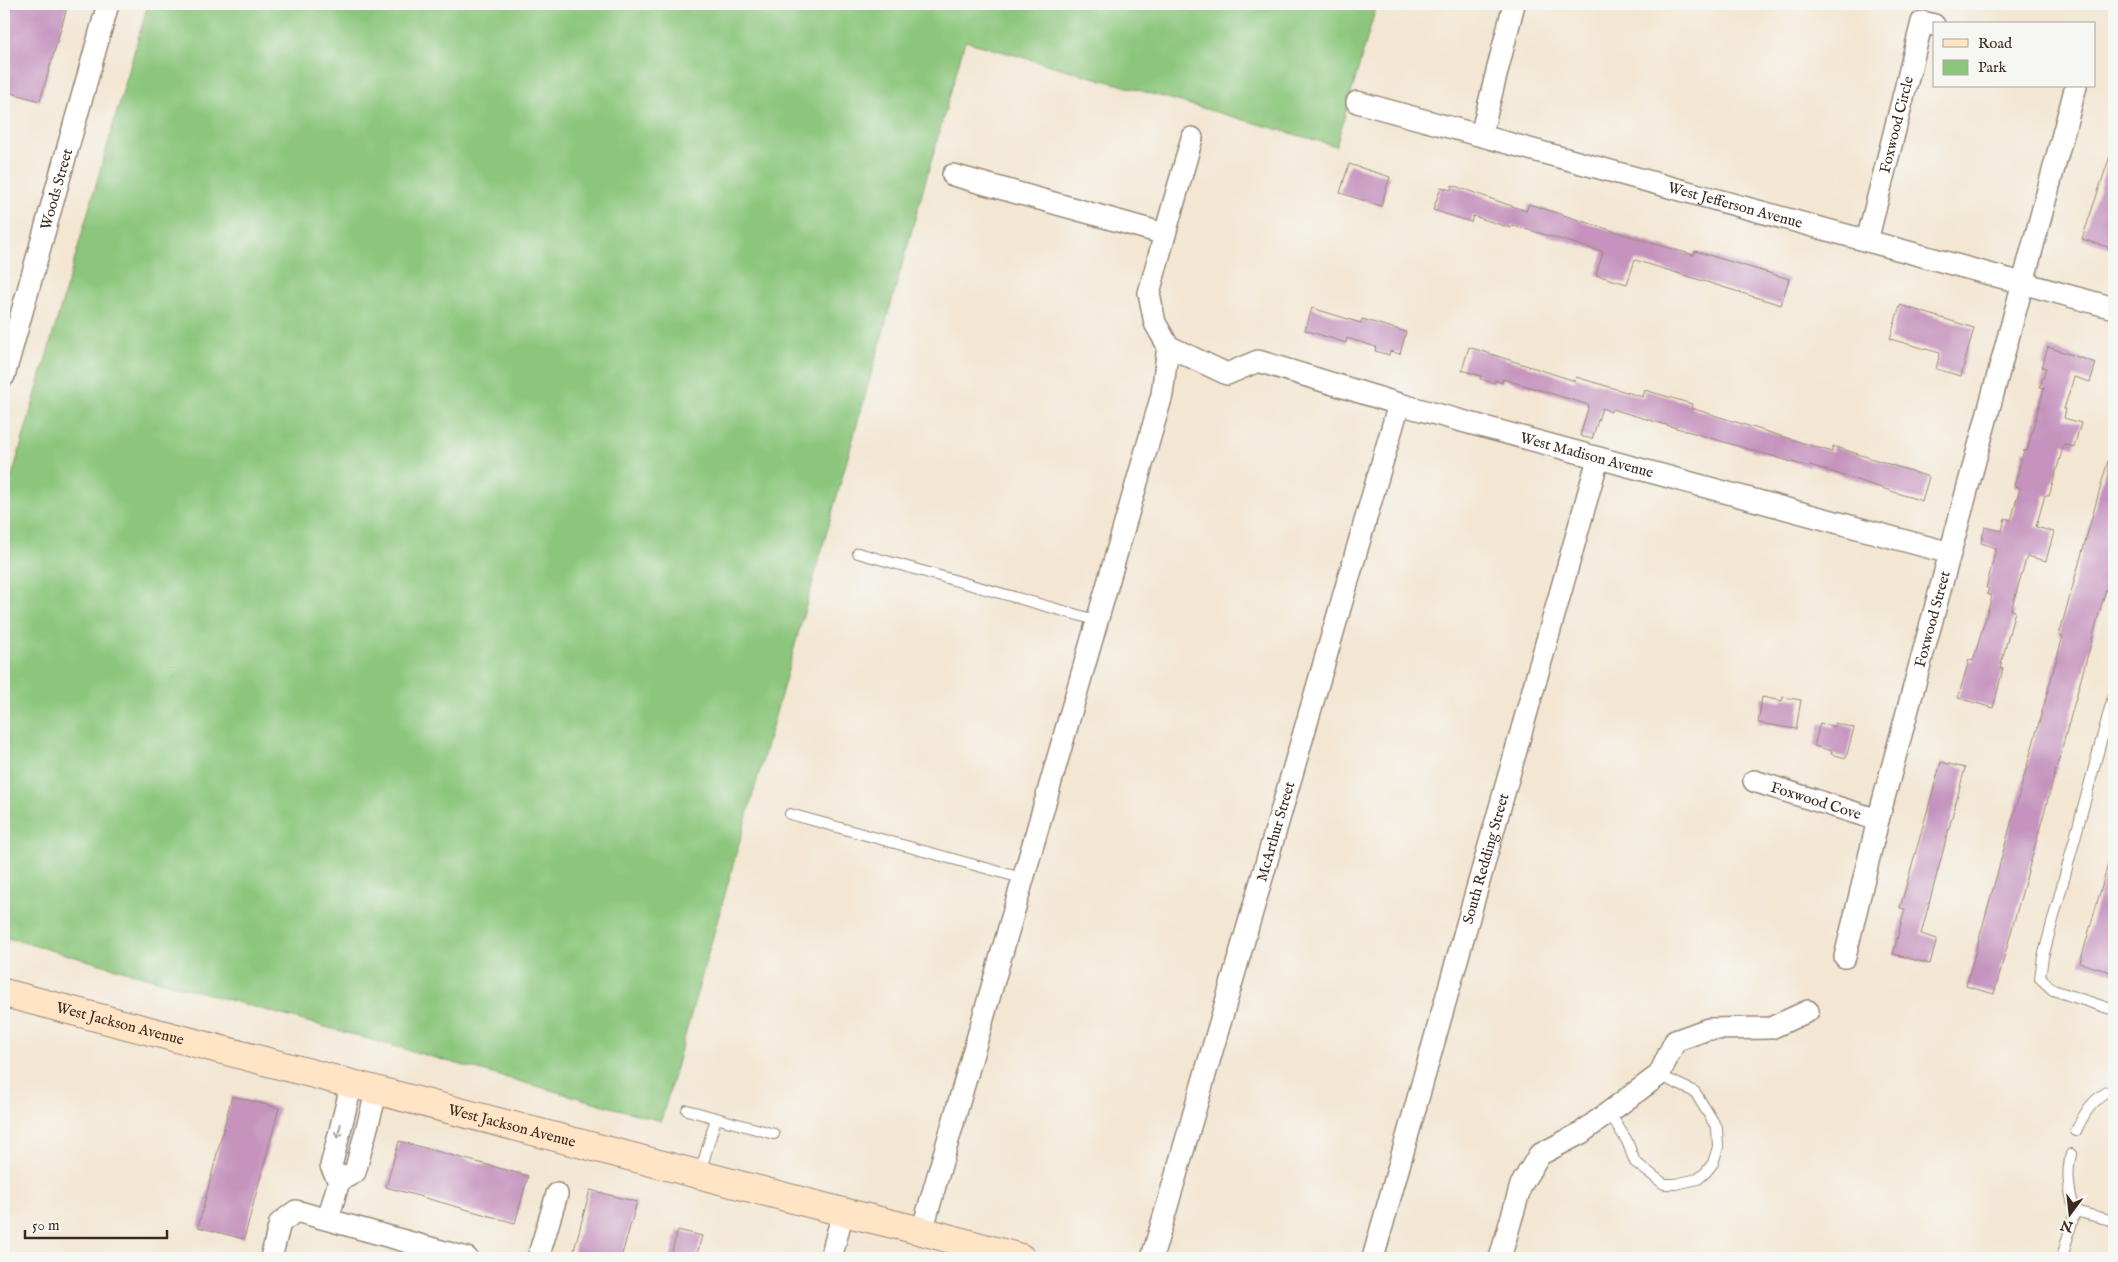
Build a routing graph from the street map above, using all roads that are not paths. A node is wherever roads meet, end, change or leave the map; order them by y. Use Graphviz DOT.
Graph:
graph roads {
  1 [pos="108,4"];
  2 [pos="1514,4"];
  3 [pos="1933,25"];
  4 [pos="2075,88"];
  5 [pos="1356,102"];
  6 [pos="1481,136"];
  7 [pos="1192,138"];
  8 [pos="953,175"];
  9 [pos="1165,234"];
  10 [pos="1867,240"];
  11 [pos="2024,283"];
  12 [pos="2114,308"];
  13 [pos="1168,346"];
  14 [pos="4,376"];
  15 [pos="1399,404"];
  16 [pos="1598,459"];
  17 [pos="858,553"];
  18 [pos="1950,553"];
  19 [pos="1098,621"];
  20 [pos="2114,693"];
  21 [pos="1754,781"];
  22 [pos="790,814"];
  23 [pos="1878,820"];
  24 [pos="1025,879"];
  25 [pos="1844,957"];
  26 [pos="4,992"];
  27 [pos="2114,1010"];
  28 [pos="1808,1011"];
  29 [pos="1659,1075"];
  30 [pos="352,1084"];
  31 [pos="2114,1089"];
  32 [pos="378,1090"];
  33 [pos="687,1110"];
  34 [pos="1609,1112"];
  35 [pos="716,1118"];
  36 [pos="2076,1131"];
  37 [pos="774,1134"];
  38 [pos="2071,1154"];
  39 [pos="700,1174"];
  40 [pos="339,1181"];
  41 [pos="557,1194"];
  42 [pos="2075,1210"];
  43 [pos="843,1212"];
  44 [pos="328,1219"];
  45 [pos="2114,1222"];
  46 [pos="922,1230"];
  47 [pos="271,1258"];
  48 [pos="467,1258"];
  49 [pos="538,1258"];
  50 [pos="831,1258"];
  51 [pos="1021,1258"];
  52 [pos="1152,1258"];
  53 [pos="1373,1258"];
  54 [pos="1500,1258"];
  55 [pos="2062,1258"];
  1 -- 14 [label="street, Woods Street"];
  2 -- 6 [label="street"];
  3 -- 10 [label="street, Foxwood Circle"];
  4 -- 11 [label="street"];
  5 -- 6 [label="street, West Jefferson Avenue"];
  6 -- 10 [label="street, West Jefferson Avenue"];
  7 -- 9 [label="street"];
  8 -- 9 [label="street"];
  9 -- 13 [label="street"];
  10 -- 11 [label="street, West Jefferson Avenue"];
  11 -- 12 [label="street, West Jefferson Avenue"];
  11 -- 18 [label="street, Foxwood Street"];
  13 -- 15 [label="street, West Madison Avenue"];
  13 -- 19 [label="street"];
  15 -- 16 [label="street, West Madison Avenue"];
  15 -- 52 [label="street, McArthur Street"];
  16 -- 18 [label="street, West Madison Avenue"];
  16 -- 53 [label="street, South Redding Street"];
  17 -- 19 [label="lane"];
  18 -- 23 [label="street, Foxwood Street"];
  19 -- 24 [label="street"];
  20 -- 27 [label="lane"];
  21 -- 23 [label="street, Foxwood Cove"];
  22 -- 24 [label="lane"];
  23 -- 25 [label="street, Foxwood Street"];
  24 -- 46 [label="street"];
  26 -- 30 [label="street, West Jackson Avenue"];
  28 -- 29 [label="street"];
  29 -- 34 [label="street"];
  29 -- 34 [label="lane"];
  30 -- 32 [label="street, West Jackson Avenue"];
  30 -- 40 [label="street, one-way"];
  31 -- 36 [label="lane"];
  32 -- 39 [label="street, West Jackson Avenue"];
  32 -- 40 [label="street"];
  33 -- 35 [label="lane"];
  34 -- 54 [label="street"];
  35 -- 37 [label="lane"];
  35 -- 39 [label="lane"];
  38 -- 42 [label="lane"];
  39 -- 43 [label="street, West Jackson Avenue"];
  40 -- 44 [label="street"];
  41 -- 49 [label="street"];
  42 -- 45 [label="lane"];
  42 -- 55 [label="lane"];
  43 -- 46 [label="street, West Jackson Avenue"];
  43 -- 50 [label="street"];
  44 -- 47 [label="street"];
  44 -- 48 [label="street"];
  46 -- 51 [label="street, West Jackson Avenue"];
}
